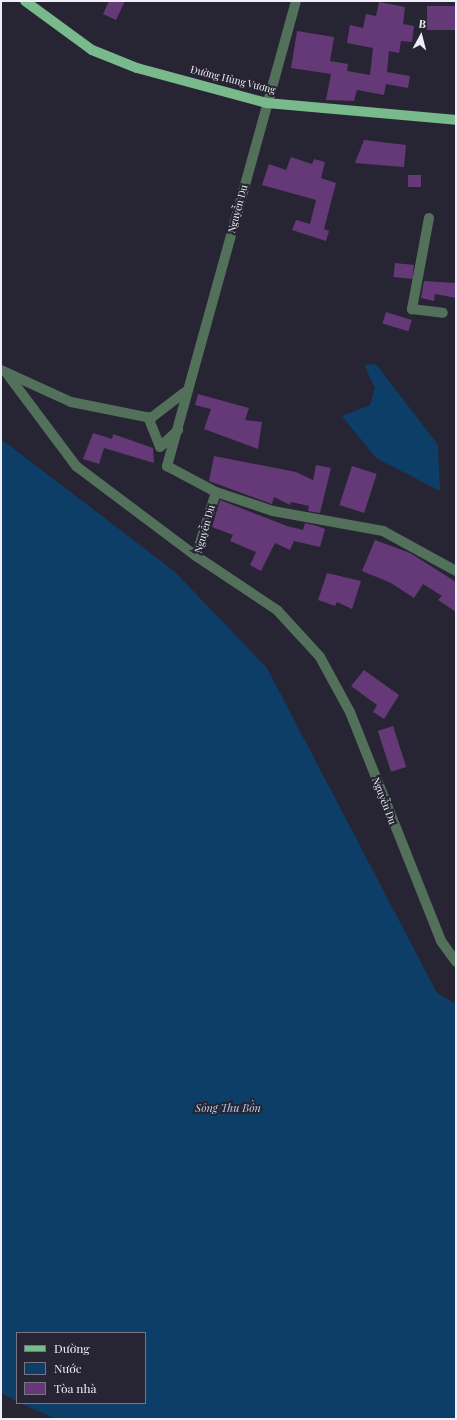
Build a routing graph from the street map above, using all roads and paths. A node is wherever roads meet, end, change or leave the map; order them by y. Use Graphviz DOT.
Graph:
graph roads {
  1 [pos="26,1"];
  2 [pos="295,2"];
  3 [pos="267,102"];
  4 [pos="456,120"];
  5 [pos="429,218"];
  6 [pos="443,313"];
  7 [pos="4,373"];
  8 [pos="185,392"];
  9 [pos="148,417"];
  10 [pos="178,430"];
  11 [pos="216,492"];
  12 [pos="196,556"];
  13 [pos="456,571"];
  14 [pos="456,962"];
  1 -- 3 [label="main road, Đường Hùng Vương"];
  2 -- 3 [label="street, Nguyễn Du"];
  3 -- 4 [label="main road, Đường Hùng Vương"];
  3 -- 8 [label="street, Nguyễn Du"];
  5 -- 6 [label="street"];
  7 -- 9 [label="street"];
  7 -- 12 [label="street"];
  8 -- 9 [label="street"];
  8 -- 10 [label="street, Nguyễn Du"];
  9 -- 10 [label="street"];
  10 -- 11 [label="street, Nguyễn Du"];
  11 -- 12 [label="street, Nguyễn Du"];
  11 -- 13 [label="street"];
  12 -- 14 [label="street, Nguyễn Du"];
}
